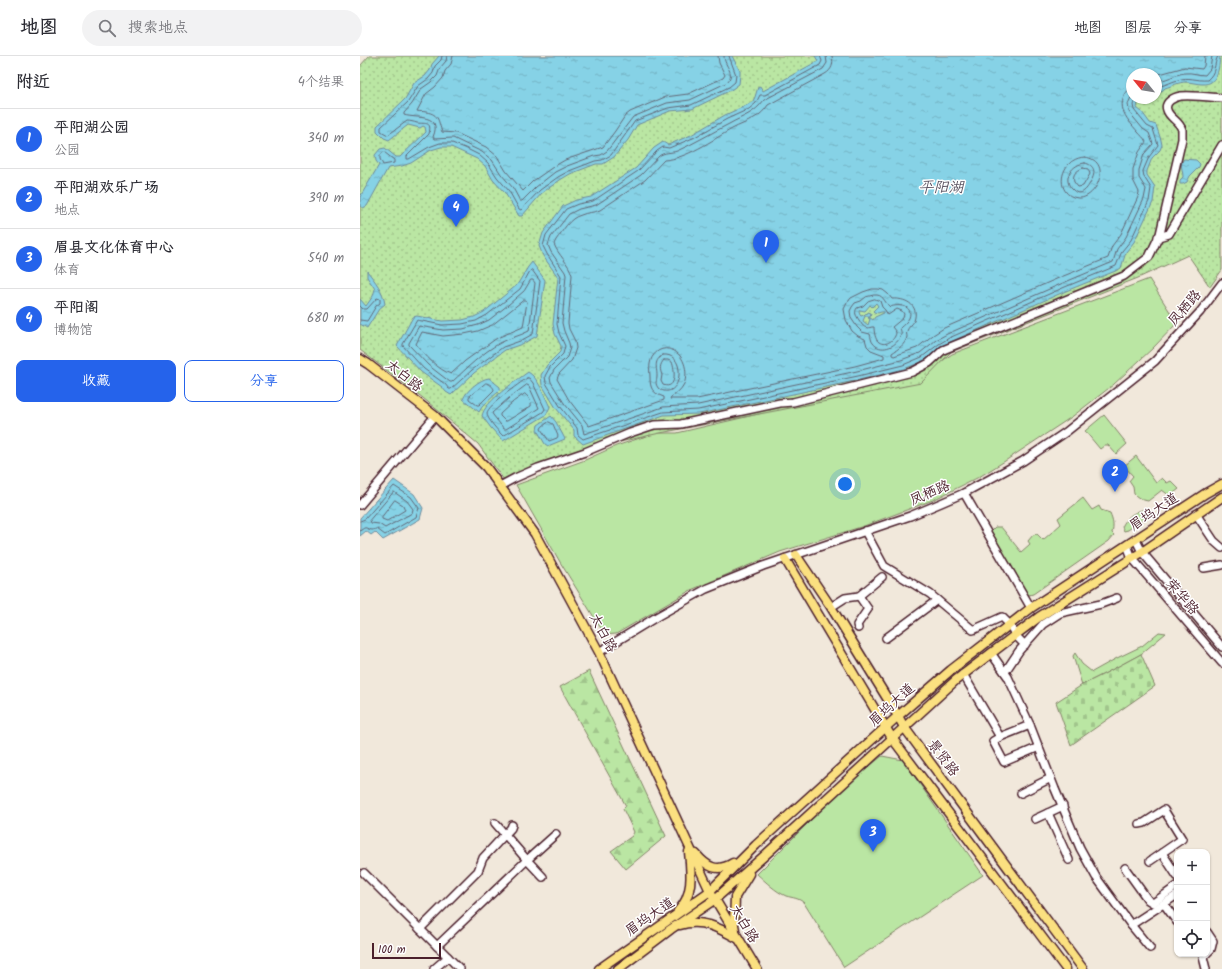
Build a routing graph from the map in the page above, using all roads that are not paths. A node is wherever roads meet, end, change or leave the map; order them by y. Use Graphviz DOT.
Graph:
graph roads {
  1 [pos="1222,98"];
  2 [pos="1222,145"];
  3 [pos="1158,237"];
  4 [pos="1222,283"];
  5 [pos="360,359"];
  6 [pos="435,416"];
  7 [pos="1222,484"];
  8 [pos="500,486"];
  9 [pos="964,493"];
  10 [pos="1222,497"];
  11 [pos="360,505"];
  12 [pos="1196,514"];
  13 [pos="865,531"];
  14 [pos="1136,540"];
  15 [pos="1127,546"];
  16 [pos="1222,548"];
  17 [pos="1142,552"];
  18 [pos="796,555"];
  19 [pos="1132,558"];
  20 [pos="785,559"];
  21 [pos="1222,565"];
  22 [pos="1204,568"];
  23 [pos="882,577"];
  24 [pos="859,596"];
  25 [pos="1117,598"];
  26 [pos="937,600"];
  27 [pos="830,607"];
  28 [pos="1031,608"];
  29 [pos="1010,625"];
  30 [pos="858,628"];
  31 [pos="1015,635"];
  32 [pos="886,638"];
  33 [pos="1025,645"];
  34 [pos="1222,647"];
  35 [pos="599,652"];
  36 [pos="991,653"];
  37 [pos="1222,663"];
  38 [pos="1005,672"];
  39 [pos="963,674"];
  40 [pos="898,716"];
  41 [pos="1030,725"];
  42 [pos="886,727"];
  43 [pos="904,727"];
  44 [pos="1000,737"];
  45 [pos="892,738"];
  46 [pos="1039,747"];
  47 [pos="1051,778"];
  48 [pos="1021,793"];
  49 [pos="1063,806"];
  50 [pos="1048,813"];
  51 [pos="1035,819"];
  52 [pos="495,823"];
  53 [pos="1140,824"];
  54 [pos="512,825"];
  55 [pos="505,834"];
  56 [pos="556,834"];
  57 [pos="689,847"];
  58 [pos="1162,853"];
  59 [pos="744,857"];
  60 [pos="526,860"];
  61 [pos="1070,860"];
  62 [pos="1150,861"];
  63 [pos="758,862"];
  64 [pos="1125,868"];
  65 [pos="1174,871"];
  66 [pos="364,873"];
  67 [pos="543,877"];
  68 [pos="710,891"];
  69 [pos="1174,892"];
  70 [pos="1174,893"];
  71 [pos="446,897"];
  72 [pos="714,900"];
  73 [pos="1164,904"];
  74 [pos="668,920"];
  75 [pos="1176,921"];
  76 [pos="1131,925"];
  77 [pos="418,927"];
  78 [pos="671,929"];
  79 [pos="1210,936"];
  80 [pos="738,938"];
  81 [pos="436,946"];
  82 [pos="1150,948"];
  83 [pos="1210,949"];
  84 [pos="448,957"];
  85 [pos="1204,957"];
  86 [pos="434,969"];
  87 [pos="460,969"];
  88 [pos="598,969"];
  89 [pos="618,969"];
  90 [pos="757,969"];
  91 [pos="1066,969"];
  92 [pos="1083,969"];
  93 [pos="1206,969"];
  1 -- 3 [label="street"];
  2 -- 3 [label="street"];
  3 -- 8 [label="street"];
  4 -- 9 [label="street, 凤栖路"];
  5 -- 6 [label="main road, 太白路"];
  6 -- 8 [label="main road, 太白路"];
  6 -- 11 [label="street"];
  7 -- 14 [label="main road, 眉坞大道"];
  8 -- 35 [label="main road, 太白路"];
  9 -- 13 [label="street, 凤栖路"];
  9 -- 28 [label="street"];
  10 -- 12 [label="main road, 眉坞大道"];
  12 -- 16 [label="street"];
  12 -- 17 [label="main road, 眉坞大道"];
  13 -- 18 [label="street, 凤栖路"];
  13 -- 26 [label="street"];
  14 -- 15 [label="main road, 眉坞大道"];
  14 -- 17 [label="street, 荣华路"];
  15 -- 19 [label="street, 荣华路"];
  15 -- 28 [label="main road, 眉坞大道"];
  17 -- 19 [label="main road, 眉坞大道"];
  17 -- 34 [label="street, 荣华路"];
  18 -- 20 [label="street, 凤栖路"];
  18 -- 27 [label="main road, 景贤路"];
  19 -- 31 [label="main road, 眉坞大道"];
  19 -- 37 [label="street, 荣华路"];
  20 -- 35 [label="street, 凤栖路"];
  20 -- 42 [label="main road, 景贤路"];
  21 -- 22 [label="street"];
  23 -- 24 [label="street"];
  24 -- 27 [label="street"];
  24 -- 30 [label="street"];
  25 -- 33 [label="street"];
  26 -- 29 [label="street"];
  26 -- 32 [label="street"];
  27 -- 40 [label="main road, 景贤路"];
  28 -- 29 [label="main road, 眉坞大道"];
  29 -- 31 [label="street"];
  29 -- 40 [label="main road, 眉坞大道"];
  31 -- 33 [label="street"];
  31 -- 36 [label="main road, 眉坞大道"];
  33 -- 38 [label="street"];
  35 -- 57 [label="main road, 太白路"];
  36 -- 38 [label="street"];
  36 -- 39 [label="main road, 眉坞大道"];
  38 -- 41 [label="street"];
  39 -- 43 [label="main road, 眉坞大道"];
  39 -- 44 [label="street"];
  40 -- 42 [label="main road, 眉坞大道"];
  40 -- 43 [label="main road, 景贤路"];
  41 -- 44 [label="street"];
  41 -- 46 [label="street"];
  42 -- 45 [label="main road, 景贤路"];
  42 -- 59 [label="main road, 眉坞大道"];
  43 -- 45 [label="main road, 眉坞大道"];
  43 -- 92 [label="main road, 景贤路"];
  44 -- 46 [label="street"];
  45 -- 63 [label="main road, 眉坞大道"];
  45 -- 91 [label="main road, 景贤路"];
  46 -- 47 [label="street"];
  47 -- 48 [label="street"];
  47 -- 49 [label="street"];
  49 -- 50 [label="street"];
  49 -- 76 [label="street"];
  50 -- 51 [label="street"];
  50 -- 61 [label="street"];
  52 -- 55 [label="street"];
  53 -- 58 [label="street"];
  54 -- 55 [label="street"];
  55 -- 60 [label="street"];
  55 -- 77 [label="street"];
  56 -- 60 [label="street"];
  57 -- 59 [label="main road"];
  57 -- 68 [label="main road, 太白路"];
  57 -- 74 [label="main road"];
  58 -- 62 [label="street"];
  58 -- 65 [label="street"];
  59 -- 68 [label="main road, 眉坞大道"];
  60 -- 67 [label="street"];
  60 -- 81 [label="street"];
  63 -- 72 [label="main road, 眉坞大道"];
  63 -- 80 [label="main road"];
  64 -- 69 [label="street"];
  66 -- 77 [label="street"];
  68 -- 72 [label="main road, 太白路"];
  68 -- 74 [label="main road, 眉坞大道"];
  70 -- 73 [label="street"];
  71 -- 77 [label="street"];
  72 -- 78 [label="main road, 眉坞大道"];
  72 -- 80 [label="main road, 太白路"];
  73 -- 75 [label="street"];
  73 -- 76 [label="street"];
  74 -- 88 [label="main road, 眉坞大道"];
  76 -- 82 [label="street"];
  77 -- 81 [label="street"];
  78 -- 80 [label="main road"];
  78 -- 89 [label="main road, 眉坞大道"];
  79 -- 83 [label="street"];
  80 -- 90 [label="main road, 太白路"];
  81 -- 84 [label="street"];
  84 -- 86 [label="street"];
  84 -- 87 [label="street"];
  85 -- 93 [label="street"];
}
